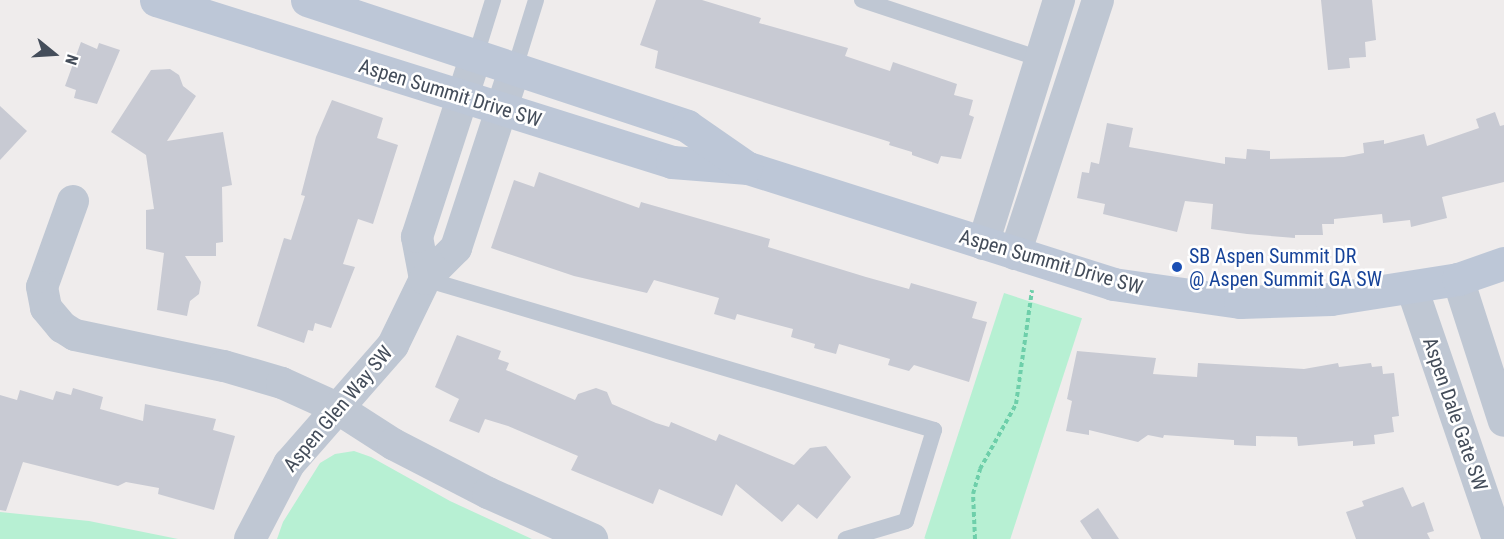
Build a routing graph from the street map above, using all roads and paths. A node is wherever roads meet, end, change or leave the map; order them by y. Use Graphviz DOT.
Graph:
graph roads {
  1 [pos="156,0"];
  2 [pos="307,0"];
  3 [pos="493,0"];
  4 [pos="536,0"];
  5 [pos="862,0"];
  6 [pos="1059,0"];
  7 [pos="1098,0"];
  8 [pos="476,56"];
  9 [pos="1040,59"];
  10 [pos="515,68"];
  11 [pos="1075,71"];
  12 [pos="462,97"];
  13 [pos="502,109"];
  14 [pos="748,168"];
  15 [pos="73,201"];
  16 [pos="983,244"];
  17 [pos="1015,254"];
  18 [pos="1504,263"];
  19 [pos="425,279"];
  20 [pos="1458,279"];
  21 [pos="1034,287"];
  22 [pos="1412,288"];
  23 [pos="337,408"];
  24 [pos="1504,421"];
  25 [pos="250,539"];
  26 [pos="592,539"];
  27 [pos="846,539"];
  28 [pos="975,539"];
  29 [pos="1498,539"];
  1 -- 12 [label="street, Aspen Summit Drive SW"];
  2 -- 8 [label="street, Aspen Summit Drive SW"];
  3 -- 8 [label="lane"];
  4 -- 10 [label="lane"];
  5 -- 9 [label="lane"];
  6 -- 9 [label="street"];
  7 -- 11 [label="street"];
  8 -- 10 [label="street, Aspen Summit Drive SW"];
  8 -- 12 [label="street"];
  9 -- 11 [label="street"];
  9 -- 16 [label="street"];
  10 -- 13 [label="street, Aspen Glen Way SW"];
  10 -- 14 [label="street, Aspen Summit Drive SW"];
  11 -- 17 [label="street"];
  12 -- 13 [label="street, Aspen Summit Drive SW"];
  12 -- 19 [label="street"];
  13 -- 14 [label="street, Aspen Summit Drive SW"];
  13 -- 19 [label="street, Aspen Glen Way SW"];
  14 -- 16 [label="street, Aspen Summit Drive SW"];
  15 -- 23 [label="street"];
  16 -- 17 [label="street, Aspen Summit Drive SW"];
  17 -- 22 [label="street, Aspen Summit Drive SW"];
  18 -- 20 [label="street, Aspen Summit Drive SW"];
  19 -- 23 [label="street, Aspen Glen Way SW"];
  19 -- 27 [label="lane"];
  20 -- 22 [label="street, Aspen Summit Drive SW"];
  20 -- 24 [label="street"];
  21 -- 28 [label="path"];
  22 -- 29 [label="street, Aspen Dale Gate SW"];
  23 -- 25 [label="street, Aspen Glen Way SW"];
  23 -- 26 [label="street"];
}
